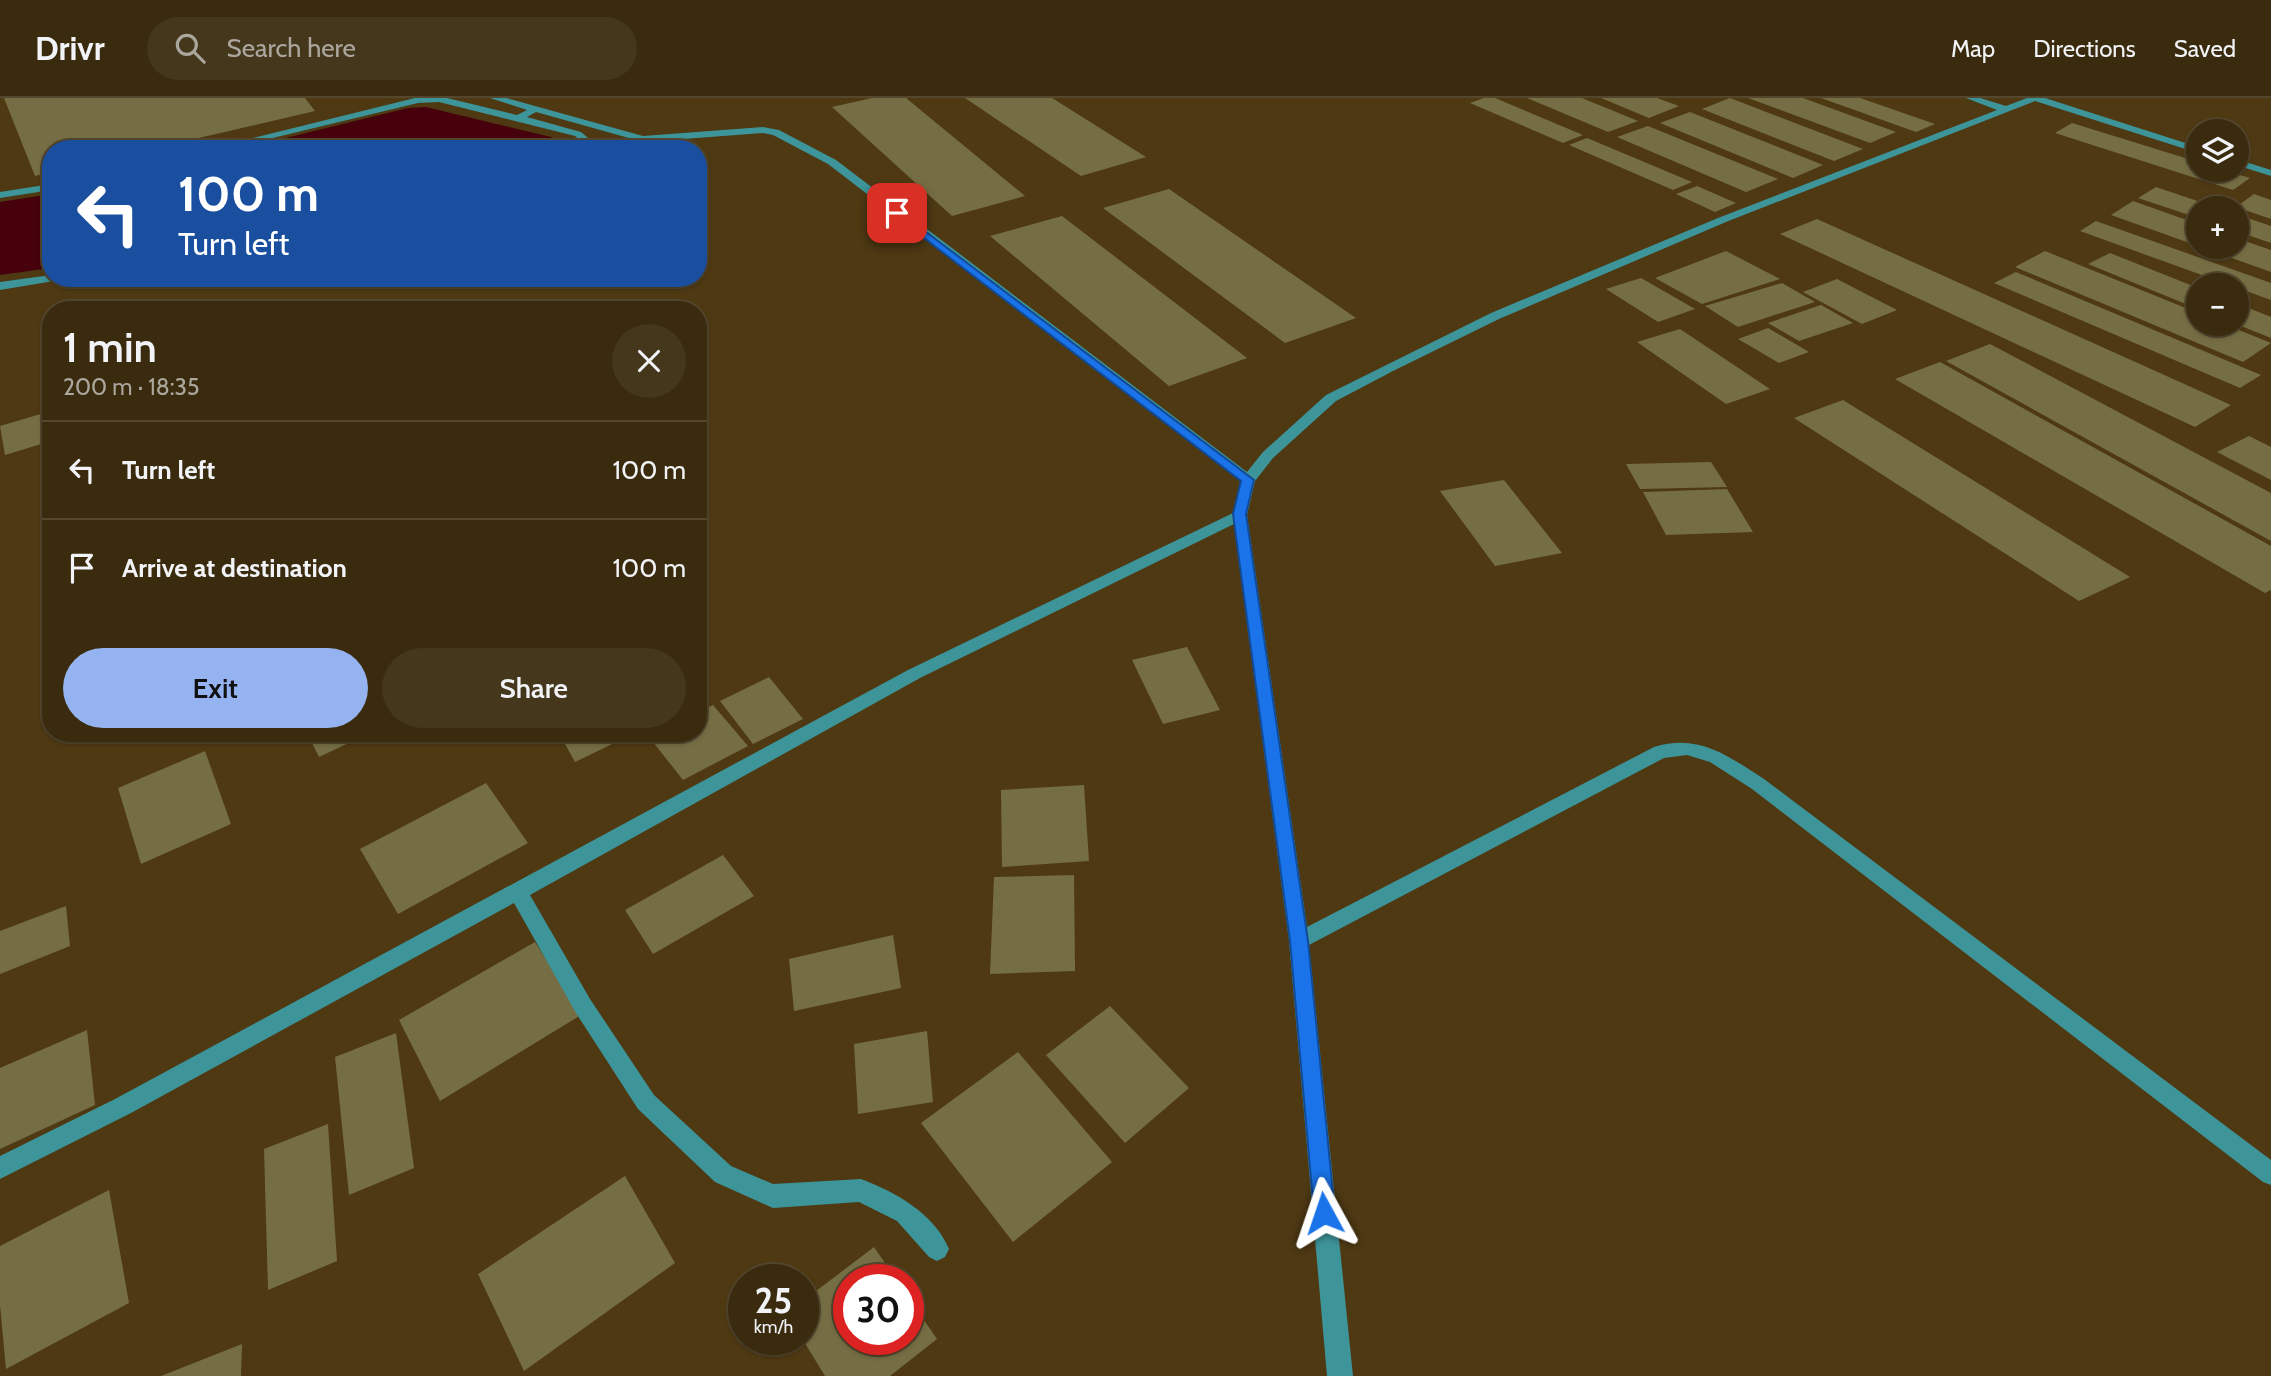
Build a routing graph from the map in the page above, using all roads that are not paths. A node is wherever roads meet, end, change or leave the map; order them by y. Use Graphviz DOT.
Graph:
graph roads {
  1 [pos="495,98"];
  2 [pos="1971,98"];
  3 [pos="2035,98"];
  4 [pos="535,109"];
  5 [pos="2008,110"];
  6 [pos="518,118"];
  7 [pos="251,140"];
  8 [pos="585,140"];
  9 [pos="2186,146"];
  10 [pos="2249,166"];
  11 [pos="2271,173"];
  12 [pos="42,188"];
  13 [pos="0,195"];
  14 [pos="42,280"];
  15 [pos="0,286"];
  16 [pos="1248,480"];
  17 [pos="1240,514"];
  18 [pos="518,892"];
  19 [pos="1299,941"];
  20 [pos="0,1168"];
  21 [pos="2271,1174"];
  22 [pos="937,1249"];
  23 [pos="1340,1376"];
  1 -- 4 [label="street"];
  2 -- 5 [label="street"];
  3 -- 5 [label="street"];
  3 -- 9 [label="street"];
  4 -- 6 [label="street"];
  4 -- 16 [label="street"];
  5 -- 16 [label="street"];
  6 -- 7 [label="street"];
  6 -- 8 [label="street"];
  10 -- 11 [label="street"];
  12 -- 13 [label="street"];
  14 -- 15 [label="street"];
  16 -- 17 [label="street"];
  17 -- 18 [label="street"];
  17 -- 19 [label="street"];
  18 -- 20 [label="street"];
  18 -- 22 [label="street"];
  19 -- 21 [label="street"];
  19 -- 23 [label="street"];
}
